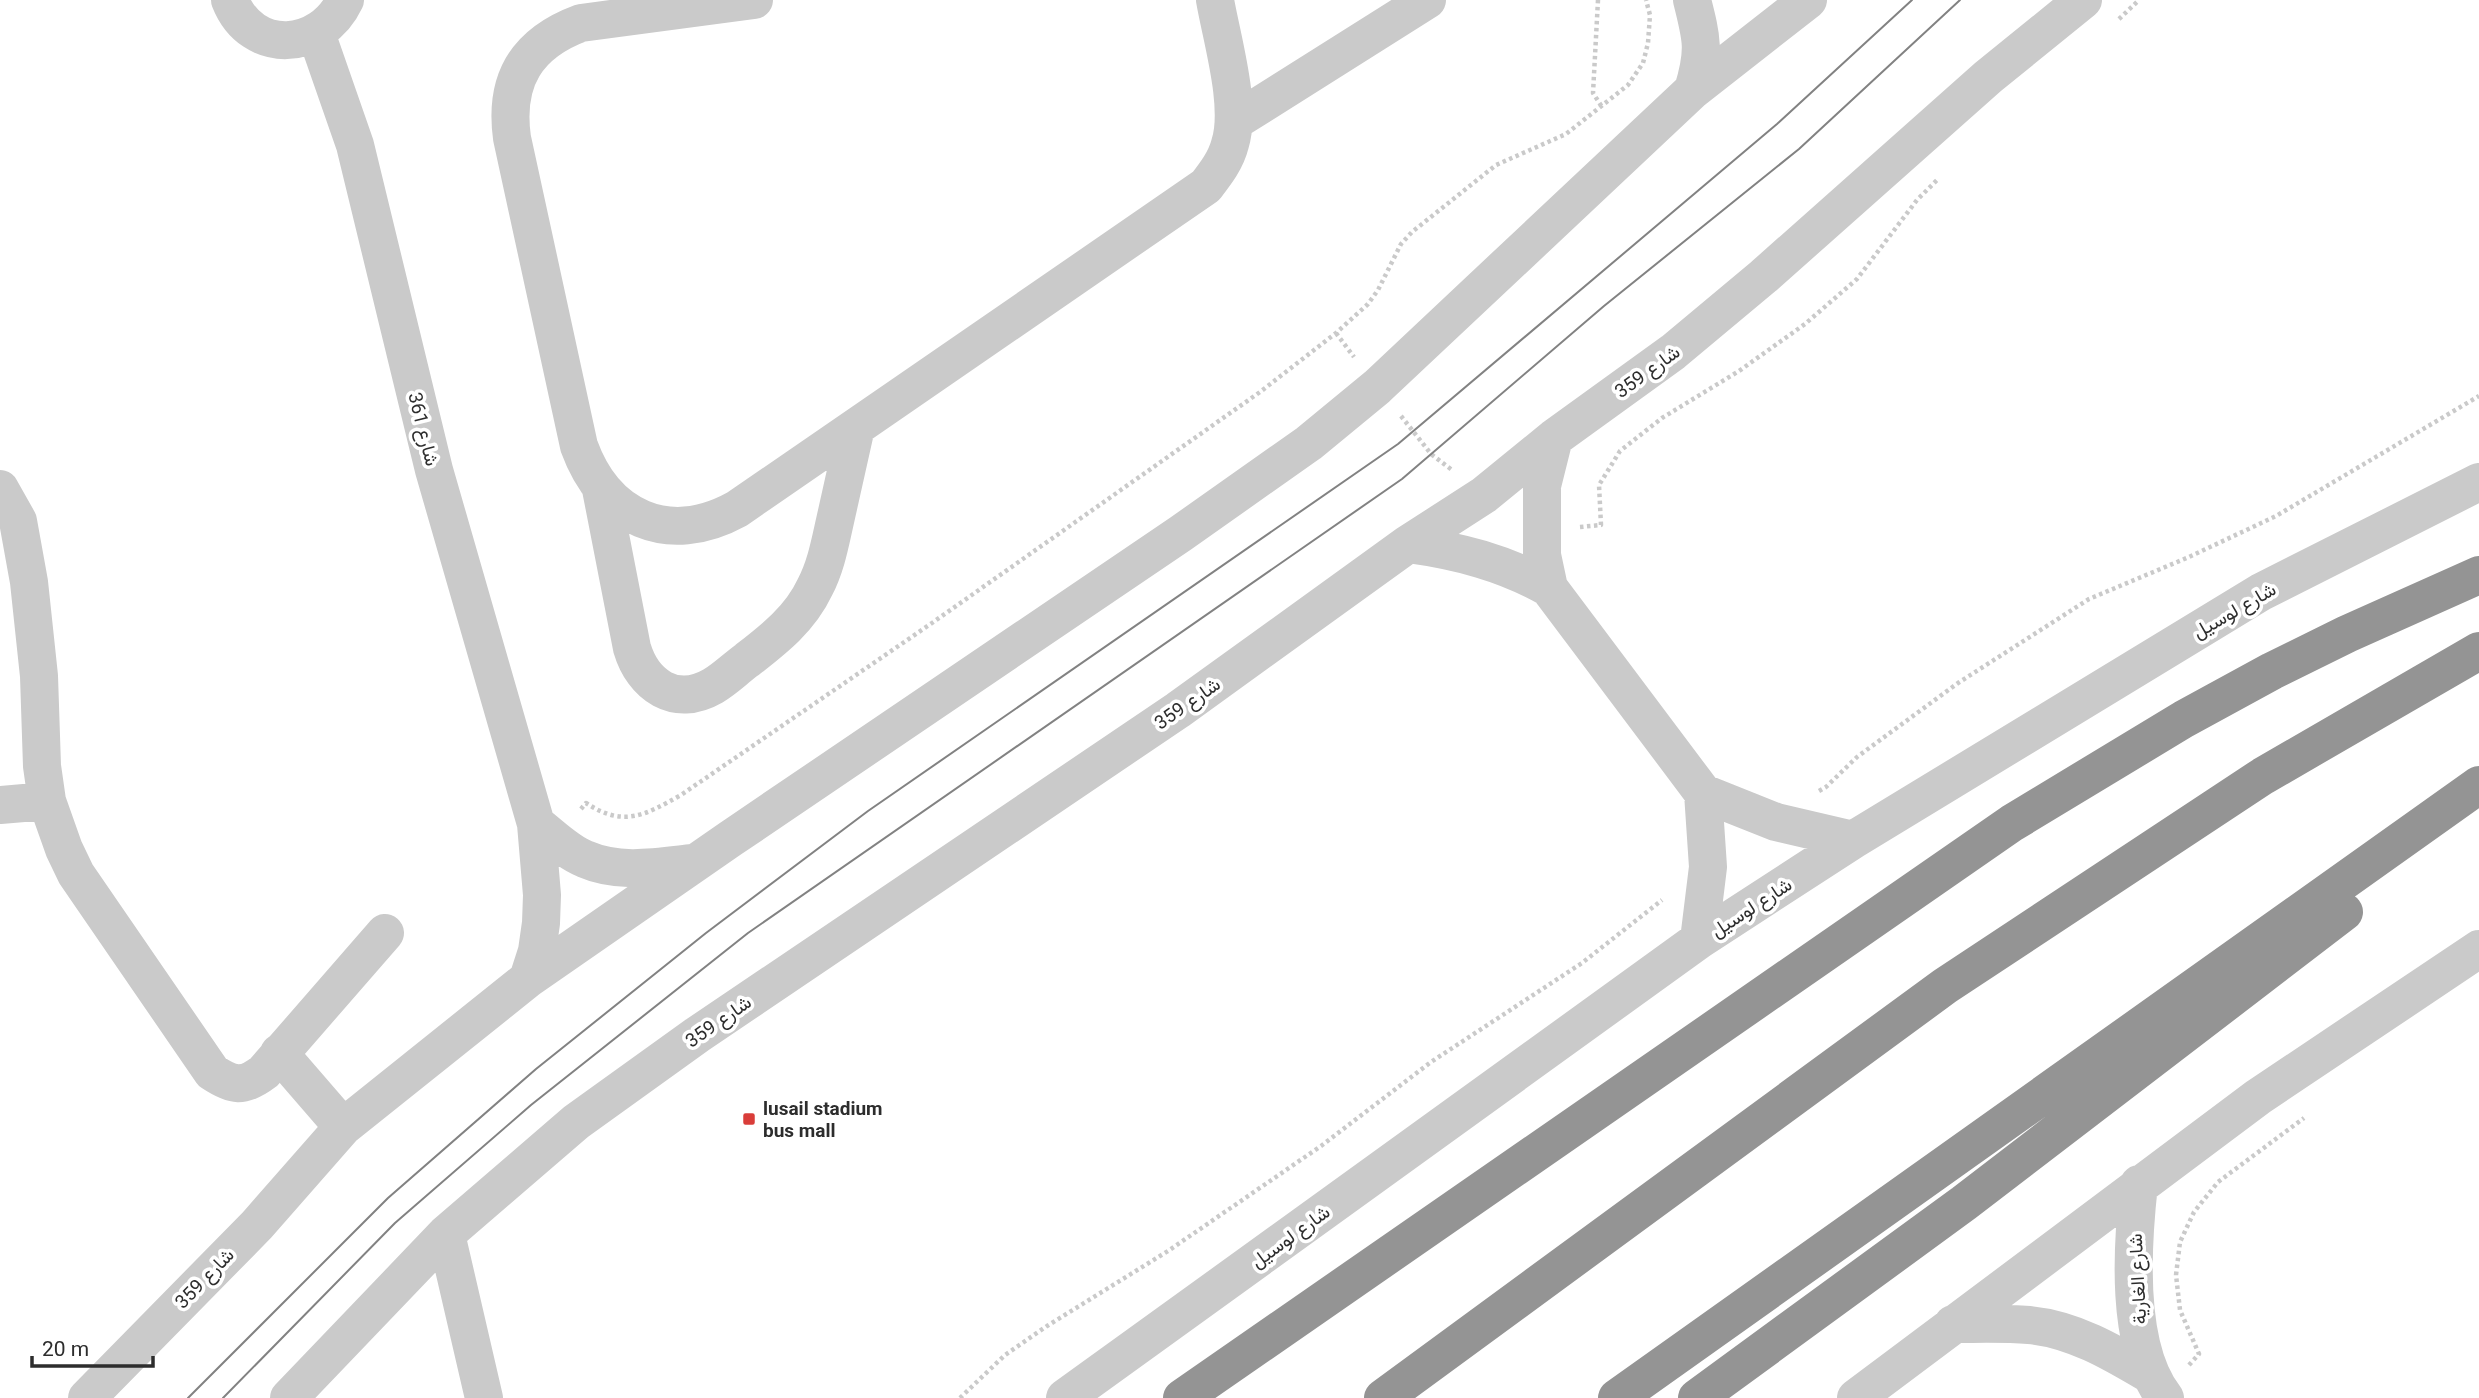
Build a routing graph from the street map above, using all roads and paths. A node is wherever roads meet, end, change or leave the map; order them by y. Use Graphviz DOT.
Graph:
graph roads {
  1 [pos="230,0"];
  2 [pos="345,0"];
  3 [pos="754,0"];
  4 [pos="1215,0"];
  5 [pos="1427,0"];
  6 [pos="1598,0"];
  7 [pos="1646,0"];
  8 [pos="1692,0"];
  9 [pos="1808,0"];
  10 [pos="2083,0"];
  11 [pos="2139,0"];
  12 [pos="2116,22"];
  13 [pos="316,33"];
  14 [pos="1693,90"];
  15 [pos="1602,107"];
  16 [pos="1235,121"];
  17 [pos="1947,171"];
  18 [pos="1336,333"];
  19 [pos="1377,387"];
  20 [pos="856,427"];
  21 [pos="1554,438"];
  22 [pos="2479,482"];
  23 [pos="0,489"];
  24 [pos="601,489"];
  25 [pos="1484,495"];
  26 [pos="1541,529"];
  27 [pos="1408,544"];
  28 [pos="2479,575"];
  29 [pos="15,584"];
  30 [pos="1549,588"];
  31 [pos="2479,651"];
  32 [pos="2479,785"];
  33 [pos="1703,793"];
  34 [pos="2479,798"];
  35 [pos="47,801"];
  36 [pos="586,803"];
  37 [pos="0,806"];
  38 [pos="536,824"];
  39 [pos="1853,840"];
  40 [pos="695,863"];
  41 [pos="385,933"];
  42 [pos="1699,940"];
  43 [pos="2479,948"];
  44 [pos="528,979"];
  45 [pos="279,1053"];
  46 [pos="2308,1115"];
  47 [pos="342,1127"];
  48 [pos="2138,1184"];
  49 [pos="446,1234"];
  50 [pos="1952,1324"];
  51 [pos="2158,1388"];
  52 [pos="87,1398"];
  53 [pos="289,1398"];
  54 [pos="484,1398"];
  55 [pos="1065,1398"];
  56 [pos="1182,1398"];
  57 [pos="1383,1398"];
  58 [pos="1617,1398"];
  59 [pos="1697,1398"];
  60 [pos="1856,1398"];
  1 -- 13 [label="street"];
  2 -- 13 [label="street"];
  3 -- 24 [label="street"];
  4 -- 16 [label="street"];
  5 -- 16 [label="street"];
  6 -- 15 [label="path"];
  7 -- 15 [label="path"];
  8 -- 14 [label="street"];
  9 -- 14 [label="street, شارع 359"];
  10 -- 21 [label="street, شارع 359"];
  11 -- 12 [label="path"];
  13 -- 38 [label="street, شارع 361"];
  14 -- 19 [label="street, شارع 359"];
  15 -- 18 [label="path"];
  16 -- 20 [label="street"];
  17 -- 26 [label="path"];
  18 -- 19 [label="path"];
  18 -- 36 [label="path"];
  19 -- 25 [label="path"];
  19 -- 40 [label="street, شارع 359"];
  20 -- 24 [label="street"];
  20 -- 24 [label="street"];
  21 -- 25 [label="street, شارع 359"];
  21 -- 26 [label="street"];
  22 -- 39 [label="street, شارع لوسيل"];
  23 -- 29 [label="street"];
  25 -- 27 [label="street, شارع 359"];
  26 -- 30 [label="street"];
  27 -- 30 [label="street"];
  27 -- 49 [label="street, شارع 359"];
  28 -- 56 [label="highway"];
  29 -- 35 [label="street"];
  30 -- 33 [label="street"];
  31 -- 57 [label="highway"];
  32 -- 58 [label="highway"];
  33 -- 39 [label="street"];
  33 -- 42 [label="street"];
  34 -- 59 [label="highway"];
  35 -- 37 [label="street"];
  35 -- 45 [label="street"];
  38 -- 40 [label="street"];
  38 -- 44 [label="street, شارع 361"];
  39 -- 42 [label="street, شارع لوسيل"];
  40 -- 44 [label="street, شارع 359"];
  41 -- 45 [label="street"];
  42 -- 55 [label="street, شارع لوسيل"];
  43 -- 48 [label="street"];
  44 -- 47 [label="street, شارع 359"];
  45 -- 47 [label="street"];
  46 -- 51 [label="path"];
  47 -- 52 [label="street, شارع 359"];
  48 -- 50 [label="street"];
  48 -- 51 [label="street, شارع الغارية"];
  49 -- 53 [label="street, شارع 359"];
  49 -- 54 [label="street"];
  50 -- 51 [label="street"];
  50 -- 60 [label="street"];
}
